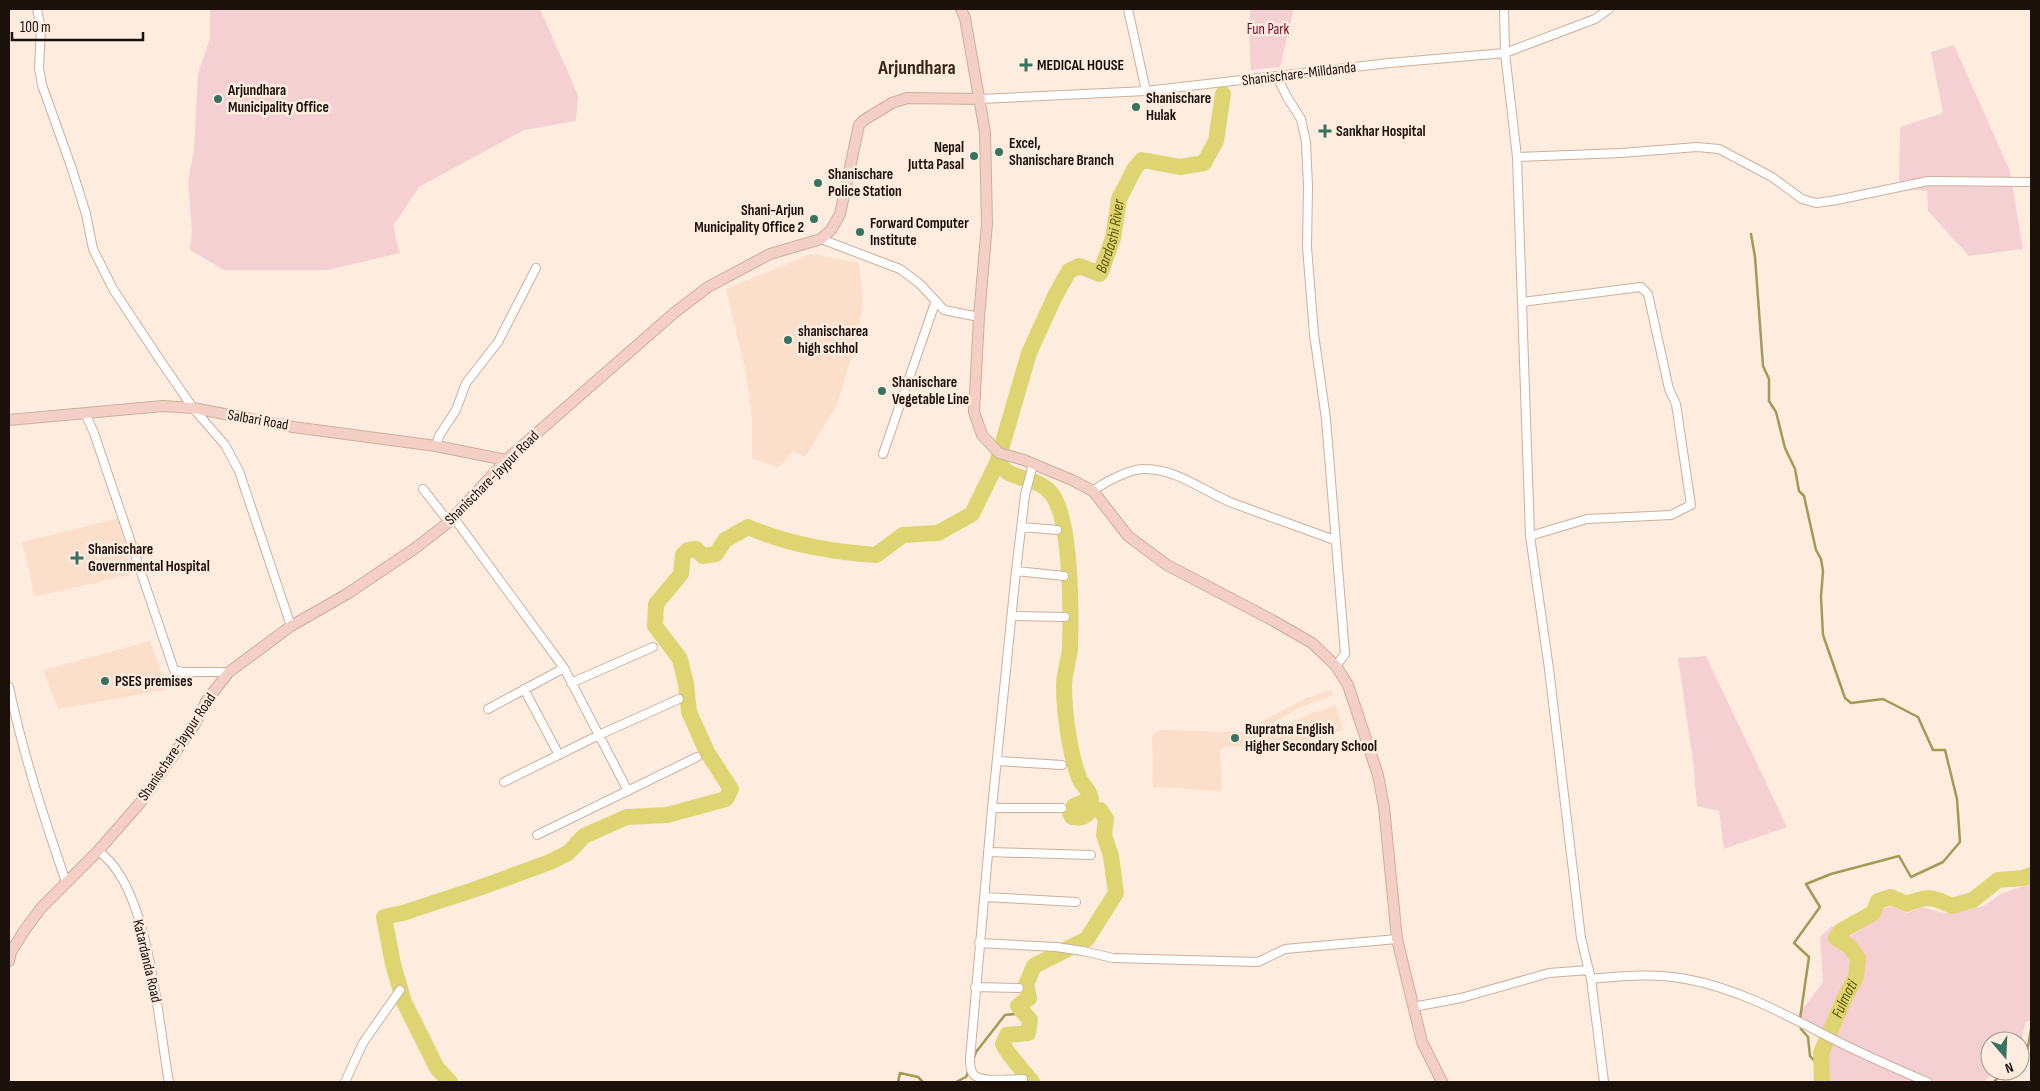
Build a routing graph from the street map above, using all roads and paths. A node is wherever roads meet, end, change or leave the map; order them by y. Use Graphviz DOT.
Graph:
graph roads {
  1 [pos="37,9"];
  2 [pos="1128,9"];
  3 [pos="1504,9"];
  4 [pos="1610,9"];
  5 [pos="965,12"];
  6 [pos="1505,53"];
  7 [pos="1277,77"];
  8 [pos="1146,91"];
  9 [pos="980,99"];
  10 [pos="1517,157"];
  11 [pos="2031,182"];
  12 [pos="821,239"];
  13 [pos="536,268"];
  14 [pos="936,302"];
  15 [pos="1522,302"];
  16 [pos="979,317"];
  17 [pos="193,408"];
  18 [pos="85,413"];
  19 [pos="9,420"];
  20 [pos="436,446"];
  21 [pos="883,454"];
  22 [pos="506,460"];
  23 [pos="1033,464"];
  24 [pos="423,489"];
  25 [pos="1093,491"];
  26 [pos="451,520"];
  27 [pos="1022,528"];
  28 [pos="1057,530"];
  29 [pos="1530,536"];
  30 [pos="1334,540"];
  31 [pos="1016,571"];
  32 [pos="1064,576"];
  33 [pos="1013,616"];
  34 [pos="1064,617"];
  35 [pos="291,626"];
  36 [pos="652,647"];
  37 [pos="1336,666"];
  38 [pos="564,668"];
  39 [pos="229,672"];
  40 [pos="571,683"];
  41 [pos="9,687"];
  42 [pos="524,689"];
  43 [pos="678,699"];
  44 [pos="488,709"];
  45 [pos="599,735"];
  46 [pos="559,755"];
  47 [pos="697,757"];
  48 [pos="998,760"];
  49 [pos="1062,765"];
  50 [pos="504,782"];
  51 [pos="628,791"];
  52 [pos="992,808"];
  53 [pos="1062,808"];
  54 [pos="537,835"];
  55 [pos="98,851"];
  56 [pos="988,852"];
  57 [pos="1091,855"];
  58 [pos="66,882"];
  59 [pos="984,897"];
  60 [pos="1076,902"];
  61 [pos="1398,940"];
  62 [pos="979,943"];
  63 [pos="9,961"];
  64 [pos="1589,970"];
  65 [pos="1591,979"];
  66 [pos="975,987"];
  67 [pos="1019,988"];
  68 [pos="400,990"];
  69 [pos="1412,1007"];
  70 [pos="1023,1079"];
  71 [pos="169,1082"];
  72 [pos="346,1082"];
  73 [pos="1442,1082"];
  74 [pos="1604,1082"];
  75 [pos="1927,1082"];
  1 -- 17 [label="street"];
  2 -- 8 [label="street"];
  3 -- 6 [label="street"];
  4 -- 6 [label="street, Shanischare-Milldanda"];
  5 -- 9 [label="street"];
  6 -- 7 [label="street, Shanischare-Milldanda"];
  6 -- 10 [label="street"];
  7 -- 8 [label="street, Shanischare-Milldanda"];
  7 -- 30 [label="street"];
  8 -- 9 [label="street, Shanischare-Milldanda"];
  9 -- 12 [label="street"];
  9 -- 16 [label="street"];
  10 -- 11 [label="street"];
  10 -- 15 [label="street"];
  12 -- 14 [label="street"];
  12 -- 22 [label="street, Shanischare-Jaypur Road"];
  13 -- 20 [label="street"];
  14 -- 16 [label="street"];
  14 -- 21 [label="street"];
  15 -- 29 [label="street"];
  15 -- 29 [label="street"];
  16 -- 23 [label="street"];
  17 -- 18 [label="street, Salbari Road"];
  17 -- 20 [label="street, Salbari Road"];
  17 -- 35 [label="street"];
  18 -- 19 [label="street, Salbari Road"];
  18 -- 39 [label="street"];
  20 -- 22 [label="street, Salbari Road"];
  22 -- 26 [label="street, Shanischare-Jaypur Road"];
  23 -- 25 [label="street"];
  23 -- 27 [label="street"];
  24 -- 26 [label="street"];
  25 -- 30 [label="street"];
  25 -- 37 [label="street"];
  26 -- 35 [label="street, Shanischare-Jaypur Road"];
  26 -- 38 [label="street"];
  27 -- 28 [label="street"];
  27 -- 31 [label="street"];
  29 -- 64 [label="street"];
  30 -- 37 [label="street"];
  31 -- 32 [label="street"];
  31 -- 33 [label="street"];
  33 -- 34 [label="street"];
  33 -- 48 [label="street"];
  35 -- 39 [label="street, Shanischare-Jaypur Road"];
  36 -- 40 [label="street"];
  37 -- 61 [label="street"];
  38 -- 40 [label="street"];
  38 -- 42 [label="street"];
  39 -- 55 [label="street, Shanischare-Jaypur Road"];
  40 -- 45 [label="street"];
  41 -- 58 [label="street"];
  42 -- 44 [label="street"];
  42 -- 46 [label="street"];
  43 -- 45 [label="street"];
  45 -- 46 [label="street"];
  45 -- 51 [label="street"];
  46 -- 50 [label="street"];
  47 -- 51 [label="street"];
  48 -- 49 [label="street"];
  48 -- 52 [label="street"];
  51 -- 54 [label="street"];
  52 -- 53 [label="street"];
  52 -- 56 [label="street"];
  55 -- 58 [label="street, Shanischare-Jaypur Road"];
  55 -- 71 [label="street, Katardanda Road"];
  56 -- 57 [label="street"];
  56 -- 59 [label="street"];
  58 -- 63 [label="street, Shanischare-Jaypur Road"];
  59 -- 60 [label="street"];
  59 -- 62 [label="street"];
  61 -- 62 [label="street"];
  61 -- 69 [label="street"];
  62 -- 66 [label="street"];
  64 -- 65 [label="street"];
  64 -- 69 [label="street"];
  65 -- 74 [label="street"];
  65 -- 75 [label="street"];
  66 -- 67 [label="street"];
  66 -- 70 [label="street"];
  68 -- 72 [label="street"];
  69 -- 73 [label="street"];
}
